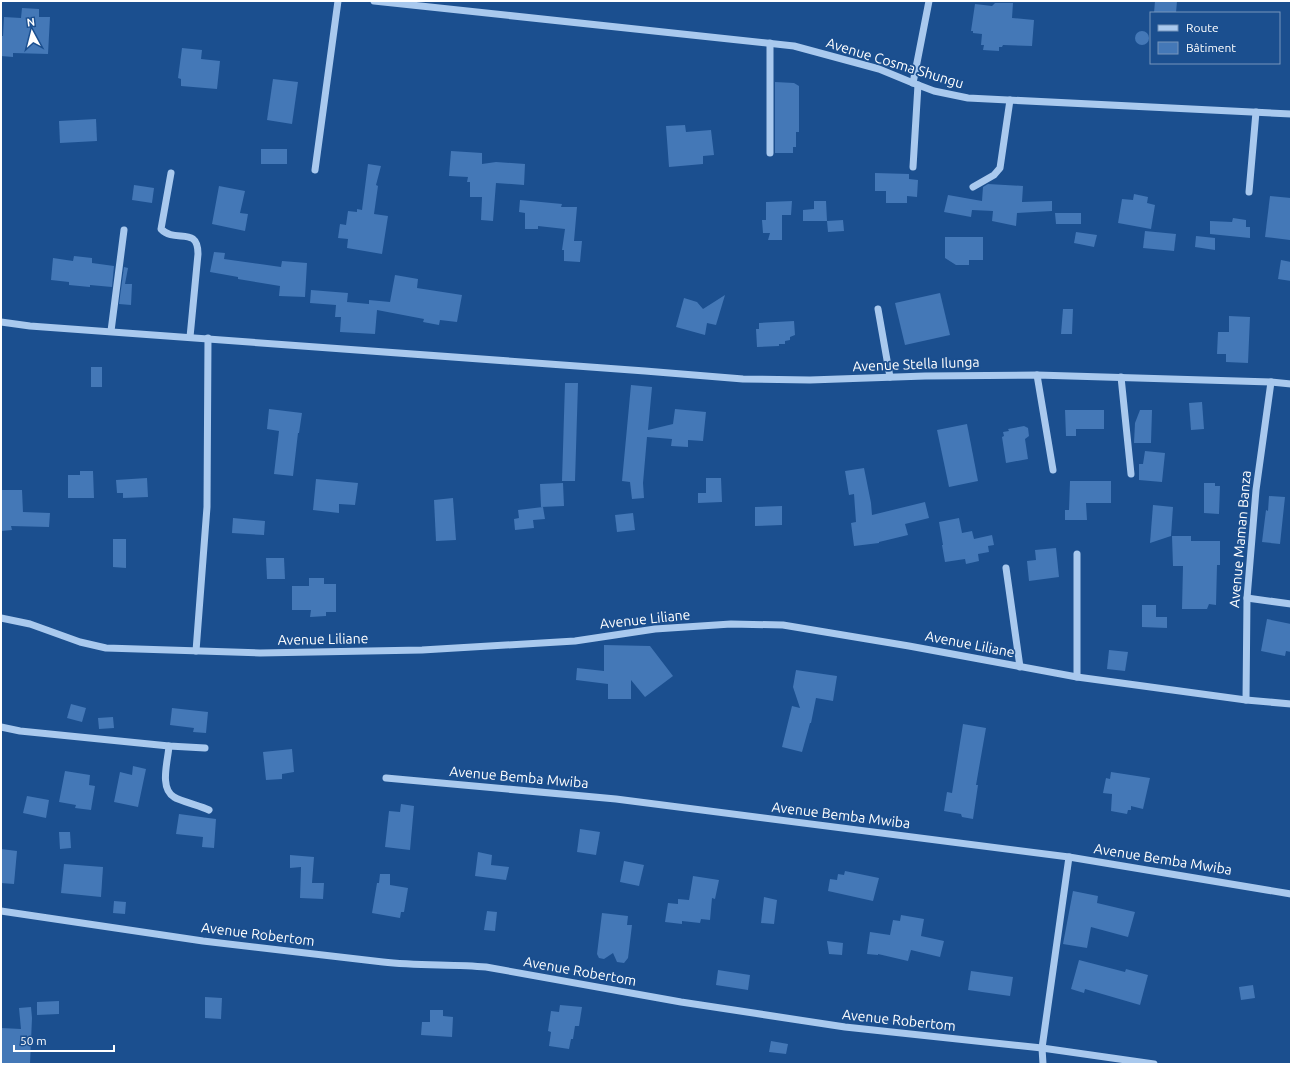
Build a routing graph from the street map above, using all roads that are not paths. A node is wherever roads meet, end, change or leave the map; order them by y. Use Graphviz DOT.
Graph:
graph roads {
  1 [pos="338,1"];
  2 [pos="374,1"];
  3 [pos="929,1"];
  4 [pos="770,43"];
  5 [pos="915,84"];
  6 [pos="1010,100"];
  7 [pos="1256,112"];
  8 [pos="1291,114"];
  9 [pos="770,153"];
  10 [pos="913,167"];
  11 [pos="315,170"];
  12 [pos="171,173"];
  13 [pos="973,187"];
  14 [pos="1250,192"];
  15 [pos="124,230"];
  16 [pos="878,309"];
  17 [pos="1,322"];
  18 [pos="111,331"];
  19 [pos="190,337"];
  20 [pos="208,338"];
  21 [pos="1037,375"];
  22 [pos="890,377"];
  23 [pos="1121,377"];
  24 [pos="1271,382"];
  25 [pos="1291,384"];
  26 [pos="1053,470"];
  27 [pos="1131,474"];
  28 [pos="1077,554"];
  29 [pos="1006,568"];
  30 [pos="1247,598"];
  31 [pos="1291,604"];
  32 [pos="1,618"];
  33 [pos="196,651"];
  34 [pos="1020,667"];
  35 [pos="1077,678"];
  36 [pos="1246,700"];
  37 [pos="1291,704"];
  38 [pos="1,727"];
  39 [pos="169,746"];
  40 [pos="206,748"];
  41 [pos="386,778"];
  42 [pos="209,810"];
  43 [pos="1069,857"];
  44 [pos="1291,894"];
  45 [pos="1,911"];
  46 [pos="1042,1048"];
  47 [pos="1043,1064"];
  48 [pos="1154,1064"];
  1 -- 11 [label="street"];
  2 -- 4 [label="street, Avenue Cosma Shungu"];
  3 -- 5 [label="street"];
  4 -- 5 [label="street, Avenue Cosma Shungu"];
  4 -- 9 [label="street"];
  5 -- 6 [label="street, Avenue Cosma Shungu"];
  5 -- 10 [label="street"];
  6 -- 7 [label="street, Avenue Cosma Shungu"];
  6 -- 13 [label="street"];
  7 -- 8 [label="street, Avenue Cosma Shungu"];
  7 -- 14 [label="street"];
  12 -- 19 [label="street"];
  15 -- 18 [label="street"];
  16 -- 22 [label="street"];
  17 -- 18 [label="street, Avenue Stella Ilunga"];
  18 -- 19 [label="street, Avenue Stella Ilunga"];
  19 -- 20 [label="street, Avenue Stella Ilunga"];
  20 -- 22 [label="street, Avenue Stella Ilunga"];
  20 -- 33 [label="street"];
  21 -- 22 [label="street, Avenue Stella Ilunga"];
  21 -- 23 [label="street, Avenue Stella Ilunga"];
  21 -- 26 [label="street"];
  23 -- 24 [label="street, Avenue Stella Ilunga"];
  23 -- 27 [label="street"];
  24 -- 25 [label="street, Avenue Stella Ilunga"];
  24 -- 30 [label="street, Avenue Maman Banza"];
  28 -- 35 [label="street"];
  29 -- 34 [label="street"];
  30 -- 31 [label="street"];
  30 -- 36 [label="street, Avenue Maman Banza"];
  32 -- 33 [label="street, Avenue Liliane"];
  33 -- 34 [label="street, Avenue Liliane"];
  34 -- 35 [label="street, Avenue Liliane"];
  35 -- 36 [label="street, Avenue Liliane"];
  36 -- 37 [label="street, Avenue Liliane"];
  38 -- 39 [label="street"];
  39 -- 40 [label="street"];
  39 -- 42 [label="street"];
  41 -- 43 [label="street, Avenue Bemba Mwiba"];
  43 -- 44 [label="street, Avenue Bemba Mwiba"];
  43 -- 46 [label="street"];
  45 -- 46 [label="street, Avenue Robertom"];
  46 -- 47 [label="street"];
  46 -- 48 [label="street, Avenue Robertom"];
}
